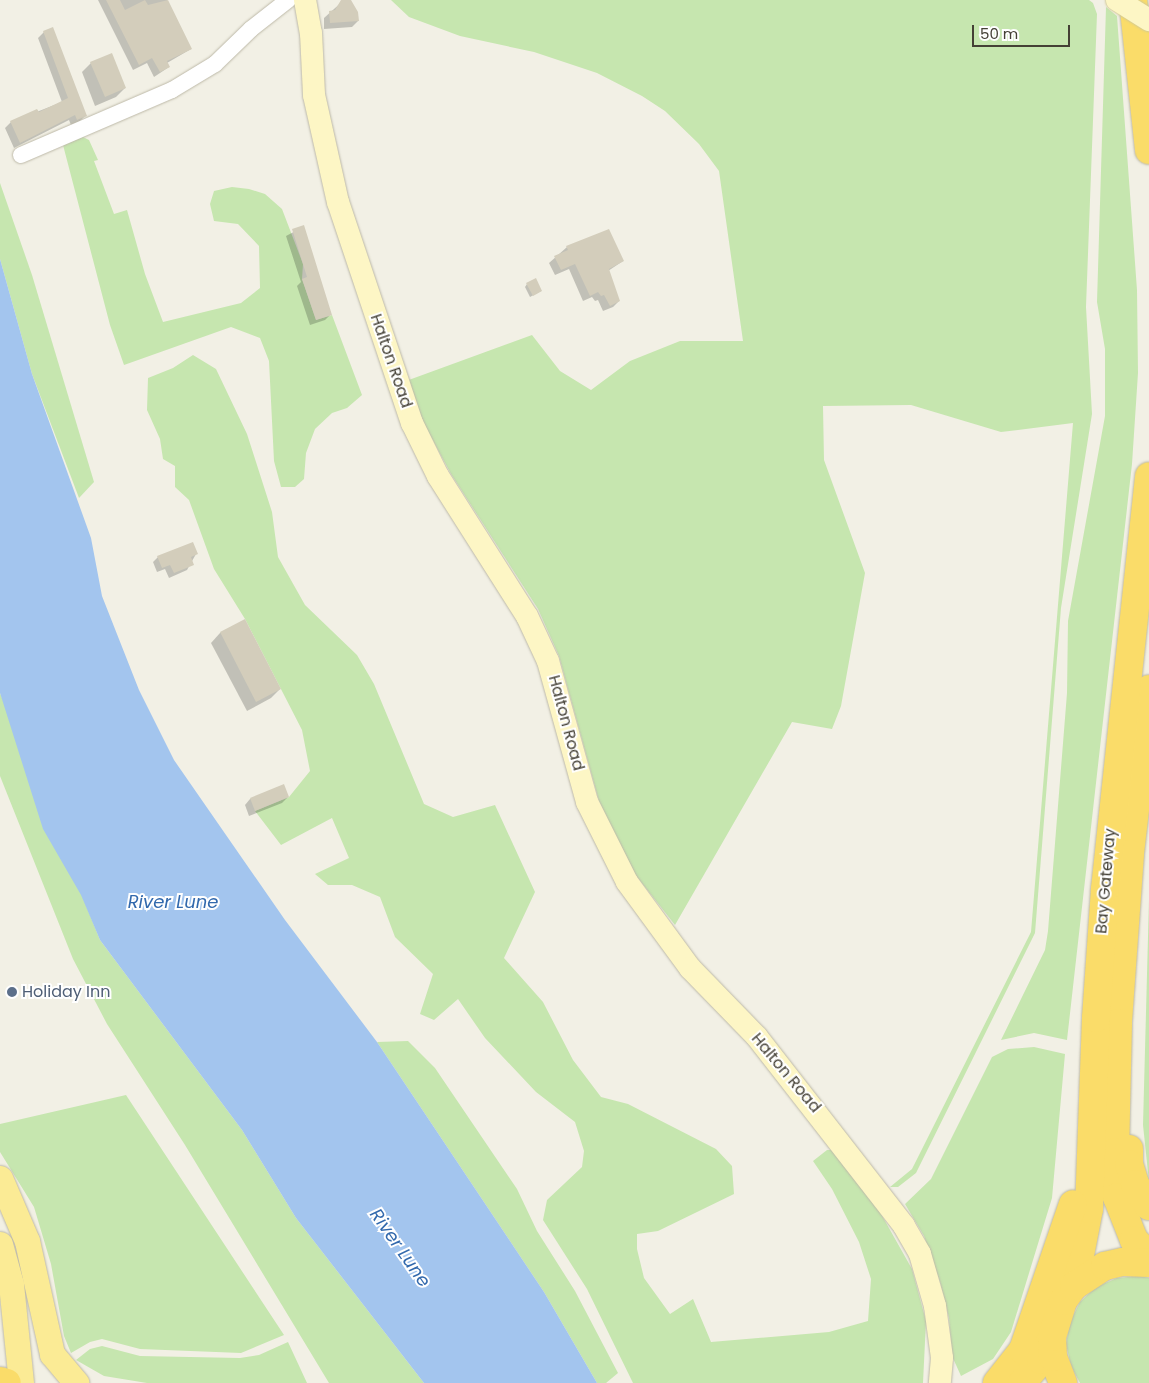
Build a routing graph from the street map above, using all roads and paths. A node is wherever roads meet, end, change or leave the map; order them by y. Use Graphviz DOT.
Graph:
graph roads {
  1 [pos="288,0"];
  2 [pos="305,0"];
  3 [pos="1117,0"];
  4 [pos="1133,0"];
  5 [pos="1149,20"];
  6 [pos="1149,150"];
  7 [pos="21,155"];
  8 [pos="1149,476"];
  9 [pos="1149,689"];
  10 [pos="1141,750"];
  11 [pos="1105,889"];
  12 [pos="0,1178"];
  13 [pos="1149,1206"];
  14 [pos="0,1244"];
  15 [pos="1149,1255"];
  16 [pos="1149,1263"];
  17 [pos="1074,1286"];
  18 [pos="0,1318"];
  19 [pos="1052,1337"];
  20 [pos="6,1382"];
  21 [pos="76,1383"];
  22 [pos="940,1383"];
  23 [pos="996,1383"];
  24 [pos="1022,1383"];
  25 [pos="1063,1383"];
  1 -- 7 [label="street"];
  2 -- 22 [label="street, Halton Road"];
  3 -- 5 [label="street, bridge"];
  4 -- 6 [label="highway"];
  8 -- 11 [label="highway, Bay Gateway"];
  9 -- 10 [label="highway, Bay Gateway"];
  10 -- 13 [label="highway"];
  10 -- 15 [label="highway, Bay Gateway"];
  11 -- 17 [label="highway, Bay Gateway"];
  11 -- 23 [label="highway"];
  12 -- 21 [label="main road"];
  14 -- 20 [label="main road"];
  16 -- 17 [label="highway"];
  17 -- 19 [label="highway"];
  18 -- 20 [label="main road"];
  19 -- 24 [label="highway"];
  19 -- 25 [label="highway"];
}
